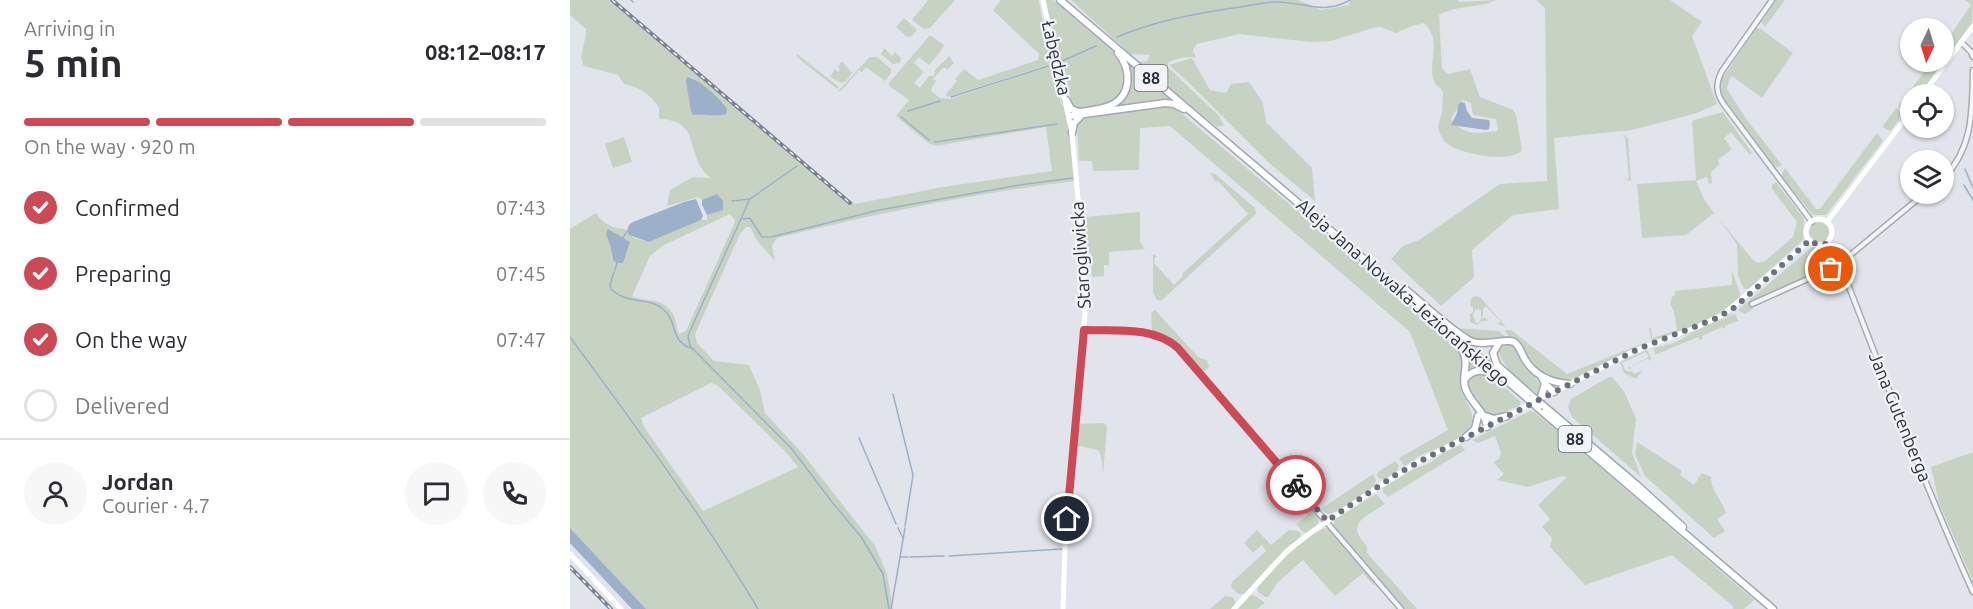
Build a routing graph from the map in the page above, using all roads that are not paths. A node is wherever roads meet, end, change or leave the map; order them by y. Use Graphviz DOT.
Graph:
graph roads {
  1 [pos="1043,0"];
  2 [pos="1060,0"];
  3 [pos="1772,0"];
  4 [pos="1973,26"];
  5 [pos="1105,38"];
  6 [pos="1962,43"];
  7 [pos="1973,57"];
  8 [pos="1973,70"];
  9 [pos="1931,84"];
  10 [pos="1066,100"];
  11 [pos="1083,114"];
  12 [pos="1070,116"];
  13 [pos="1197,117"];
  14 [pos="1900,126"];
  15 [pos="1072,133"];
  16 [pos="1954,169"];
  17 [pos="1912,204"];
  18 [pos="1812,222"];
  19 [pos="1827,222"];
  20 [pos="1810,240"];
  21 [pos="1826,243"];
  22 [pos="1360,256"];
  23 [pos="1840,264"];
  24 [pos="1752,304"];
  25 [pos="1084,330"];
  26 [pos="1446,330"];
  27 [pos="1499,343"];
  28 [pos="1465,380"];
  29 [pos="1548,383"];
  30 [pos="1570,384"];
  31 [pos="1514,387"];
  32 [pos="1554,392"];
  33 [pos="1533,398"];
  34 [pos="1480,415"];
  35 [pos="1507,416"];
  36 [pos="1487,427"];
  37 [pos="1467,437"];
  38 [pos="1327,521"];
  39 [pos="570,554"];
  40 [pos="1973,592"];
  41 [pos="621,609"];
  42 [pos="1063,609"];
  43 [pos="1234,609"];
  44 [pos="1401,609"];
  45 [pos="1773,609"];
  1 -- 10 [label="street, Łabędzka"];
  2 -- 5 [label="main road, Aleja Jana Nowaka-Jeziorańskiego / 88"];
  3 -- 18 [label="street"];
  4 -- 6 [label="street"];
  5 -- 11 [label="main road"];
  5 -- 13 [label="main road, Aleja Jana Nowaka-Jeziorańskiego / 88"];
  6 -- 7 [label="street"];
  6 -- 9 [label="street"];
  8 -- 16 [label="street"];
  10 -- 11 [label="main road"];
  10 -- 12 [label="street, Łabędzka"];
  11 -- 12 [label="main road"];
  11 -- 13 [label="main road"];
  11 -- 15 [label="main road"];
  12 -- 15 [label="street, Starogliwicka"];
  13 -- 22 [label="main road, Aleja Jana Nowaka-Jeziorańskiego / 88"];
  14 -- 19 [label="street"];
  15 -- 25 [label="street, Starogliwicka"];
  17 -- 23 [label="street"];
  18 -- 19 [label="street"];
  18 -- 20 [label="street"];
  19 -- 21 [label="street"];
  20 -- 21 [label="street"];
  20 -- 30 [label="street"];
  21 -- 23 [label="street, Jana Gutenberga"];
  22 -- 26 [label="main road, Aleja Jana Nowaka-Jeziorańskiego / 88"];
  22 -- 27 [label="main road"];
  23 -- 24 [label="street"];
  23 -- 40 [label="street, Jana Gutenberga"];
  25 -- 38 [label="street"];
  25 -- 42 [label="street, Starogliwicka"];
  26 -- 28 [label="main road"];
  26 -- 31 [label="main road, Aleja Jana Nowaka-Jeziorańskiego / 88"];
  27 -- 29 [label="main road"];
  27 -- 33 [label="main road"];
  28 -- 31 [label="main road"];
  28 -- 34 [label="main road"];
  29 -- 30 [label="main road"];
  29 -- 32 [label="main road"];
  29 -- 33 [label="main road"];
  30 -- 32 [label="street"];
  31 -- 33 [label="main road, Aleja Jana Nowaka-Jeziorańskiego / 88"];
  32 -- 33 [label="street"];
  33 -- 35 [label="street"];
  33 -- 45 [label="main road, Aleja Jana Nowaka-Jeziorańskiego / 88, bridge"];
  34 -- 35 [label="main road"];
  34 -- 36 [label="main road"];
  34 -- 37 [label="main road"];
  35 -- 36 [label="street"];
  36 -- 37 [label="street"];
  37 -- 38 [label="street"];
  38 -- 43 [label="street"];
  38 -- 44 [label="street"];
  39 -- 41 [label="street"];
}
